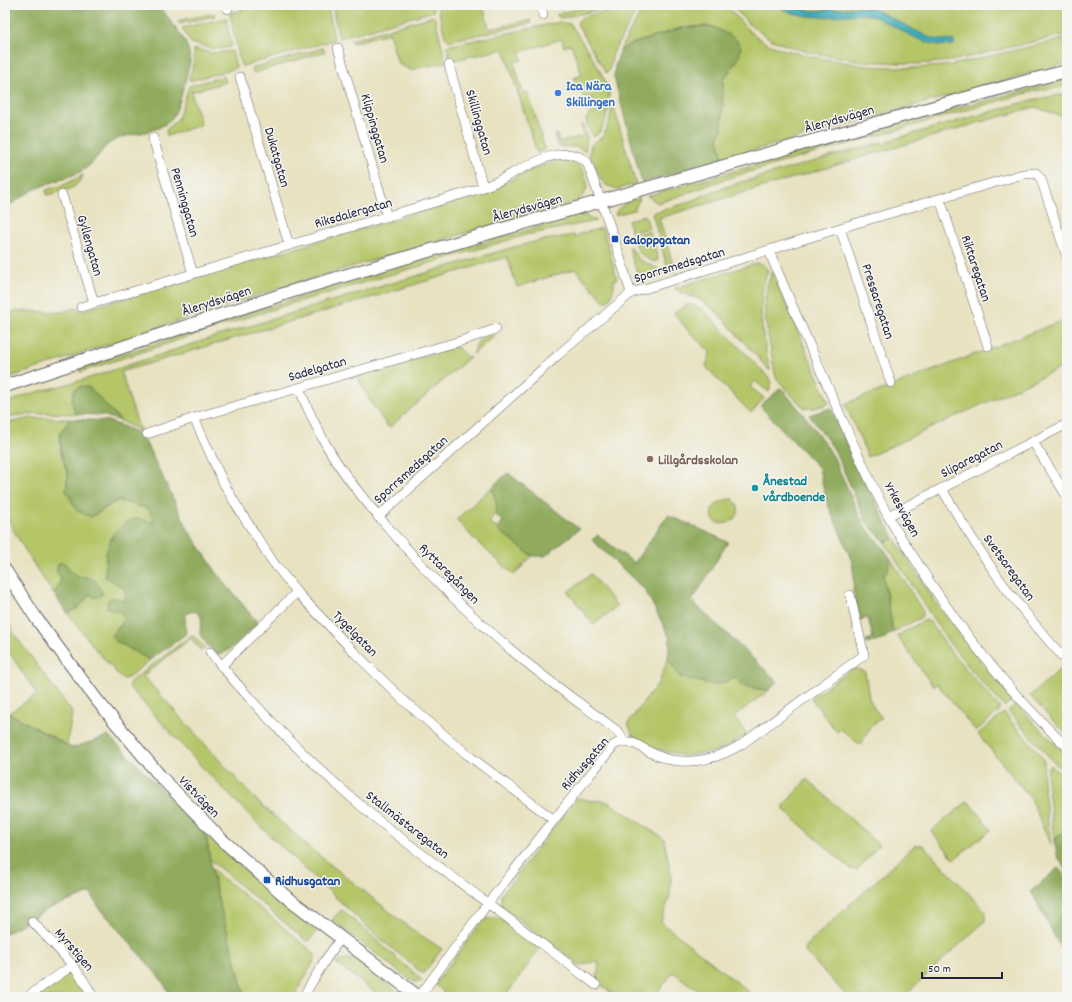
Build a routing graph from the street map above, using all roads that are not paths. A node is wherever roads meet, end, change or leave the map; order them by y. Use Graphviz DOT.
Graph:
graph roads {
  1 [pos="541,5"];
  2 [pos="543,15"];
  3 [pos="338,48"];
  4 [pos="449,65"];
  5 [pos="1066,71"];
  6 [pos="240,77"];
  7 [pos="153,138"];
  8 [pos="483,187"];
  9 [pos="62,194"];
  10 [pos="940,199"];
  11 [pos="601,201"];
  12 [pos="387,217"];
  13 [pos="840,228"];
  14 [pos="288,245"];
  15 [pos="769,251"];
  16 [pos="1067,257"];
  17 [pos="193,274"];
  18 [pos="632,293"];
  19 [pos="94,303"];
  20 [pos="81,306"];
  21 [pos="496,329"];
  22 [pos="988,346"];
  23 [pos="891,383"];
  24 [pos="5,386"];
  25 [pos="299,388"];
  26 [pos="194,418"];
  27 [pos="1067,424"];
  28 [pos="147,434"];
  29 [pos="1033,442"];
  30 [pos="942,489"];
  31 [pos="1067,496"];
  32 [pos="888,516"];
  33 [pos="378,517"];
  34 [pos="5,570"];
  35 [pos="297,592"];
  36 [pos="850,595"];
  37 [pos="210,652"];
  38 [pos="1062,656"];
  39 [pos="220,666"];
  40 [pos="623,742"];
  41 [pos="1067,747"];
  42 [pos="554,820"];
  43 [pos="488,903"];
  44 [pos="32,921"];
  45 [pos="341,938"];
  46 [pos="73,965"];
  47 [pos="596,984"];
  48 [pos="27,997"];
  49 [pos="93,997"];
  50 [pos="303,997"];
  51 [pos="419,997"];
  1 -- 2 [label="street"];
  3 -- 12 [label="street, Klippinggatan"];
  4 -- 8 [label="street, Skillinggatan"];
  5 -- 11 [label="main road, Ålerydsvägen"];
  6 -- 14 [label="street, Dukatgatan"];
  7 -- 17 [label="street, Penninggatan"];
  8 -- 11 [label="street, Riksdalergatan"];
  8 -- 12 [label="street, Riksdalergatan"];
  9 -- 19 [label="street, Gyllengatan"];
  10 -- 13 [label="street, Sporrsmedsgatan"];
  10 -- 16 [label="street, Sporrsmedsgatan"];
  10 -- 22 [label="street, Riktaregatan"];
  11 -- 18 [label="street"];
  11 -- 24 [label="main road, Ålerydsvägen"];
  12 -- 14 [label="street, Riksdalergatan"];
  13 -- 15 [label="street, Sporrsmedsgatan"];
  13 -- 23 [label="street, Pressaregatan"];
  14 -- 17 [label="street, Riksdalergatan"];
  15 -- 18 [label="street, Sporrsmedsgatan"];
  15 -- 32 [label="street, Yrkesvägen"];
  17 -- 19 [label="street, Riksdalergatan"];
  18 -- 33 [label="street, Sporrsmedsgatan"];
  19 -- 20 [label="street, Riksdalergatan"];
  21 -- 25 [label="street, Sadelgatan"];
  25 -- 26 [label="street, Sadelgatan"];
  25 -- 33 [label="street, Ryttaregången"];
  26 -- 28 [label="street, Sadelgatan"];
  26 -- 35 [label="street, Tygelgatan"];
  27 -- 29 [label="street, Sliparegatan"];
  29 -- 30 [label="street, Sliparegatan"];
  29 -- 31 [label="street"];
  30 -- 32 [label="street, Sliparegatan"];
  30 -- 38 [label="street, Svetsaregatan"];
  32 -- 41 [label="street, Yrkesvägen"];
  33 -- 40 [label="street, Ryttaregången"];
  34 -- 45 [label="main road, Vistvägen"];
  35 -- 39 [label="street"];
  35 -- 42 [label="street, Tygelgatan"];
  36 -- 40 [label="street, Ridhusgatan"];
  37 -- 39 [label="street, Stallmästaregatan"];
  39 -- 43 [label="street, Stallmästaregatan"];
  40 -- 42 [label="street, Ridhusgatan"];
  42 -- 43 [label="street, Ridhusgatan"];
  43 -- 47 [label="street, Stallmästaregatan"];
  43 -- 51 [label="street, Ridhusgatan"];
  44 -- 46 [label="street, Myrstigen"];
  45 -- 50 [label="street"];
  45 -- 51 [label="main road, Vistvägen"];
  46 -- 48 [label="street"];
  46 -- 49 [label="street, Myrstigen"];
}
